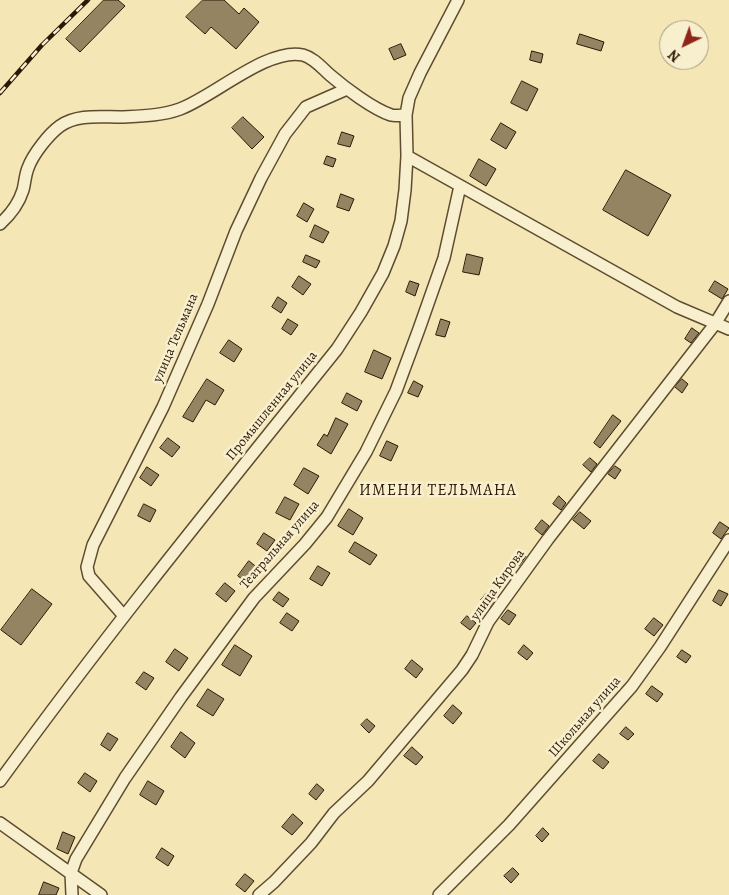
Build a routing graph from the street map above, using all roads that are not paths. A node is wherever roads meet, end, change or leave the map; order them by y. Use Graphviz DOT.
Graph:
graph roads {
  1 [pos="458,0"];
  2 [pos="347,89"];
  3 [pos="406,115"];
  4 [pos="407,156"];
  5 [pos="460,186"];
  6 [pos="0,224"];
  7 [pos="729,301"];
  8 [pos="715,324"];
  9 [pos="729,329"];
  10 [pos="729,540"];
  11 [pos="124,616"];
  12 [pos="0,781"];
  13 [pos="0,823"];
  14 [pos="71,872"];
  15 [pos="72,895"];
  16 [pos="101,895"];
  17 [pos="259,895"];
  18 [pos="440,895"];
  1 -- 3 [label="street, Промышленная улица"];
  2 -- 3 [label="street"];
  2 -- 6 [label="street"];
  2 -- 11 [label="street, улица Тельмана"];
  3 -- 4 [label="street, Промышленная улица"];
  4 -- 5 [label="street"];
  4 -- 11 [label="street, Промышленная улица"];
  5 -- 8 [label="street"];
  5 -- 14 [label="street, Театральная улица"];
  7 -- 8 [label="street, улица Кирова"];
  8 -- 9 [label="street"];
  8 -- 17 [label="street, улица Кирова"];
  10 -- 18 [label="street, Школьная улица"];
  11 -- 12 [label="street, Промышленная улица"];
  13 -- 14 [label="street"];
  14 -- 15 [label="street, Театральная улица"];
  14 -- 16 [label="street"];
}
